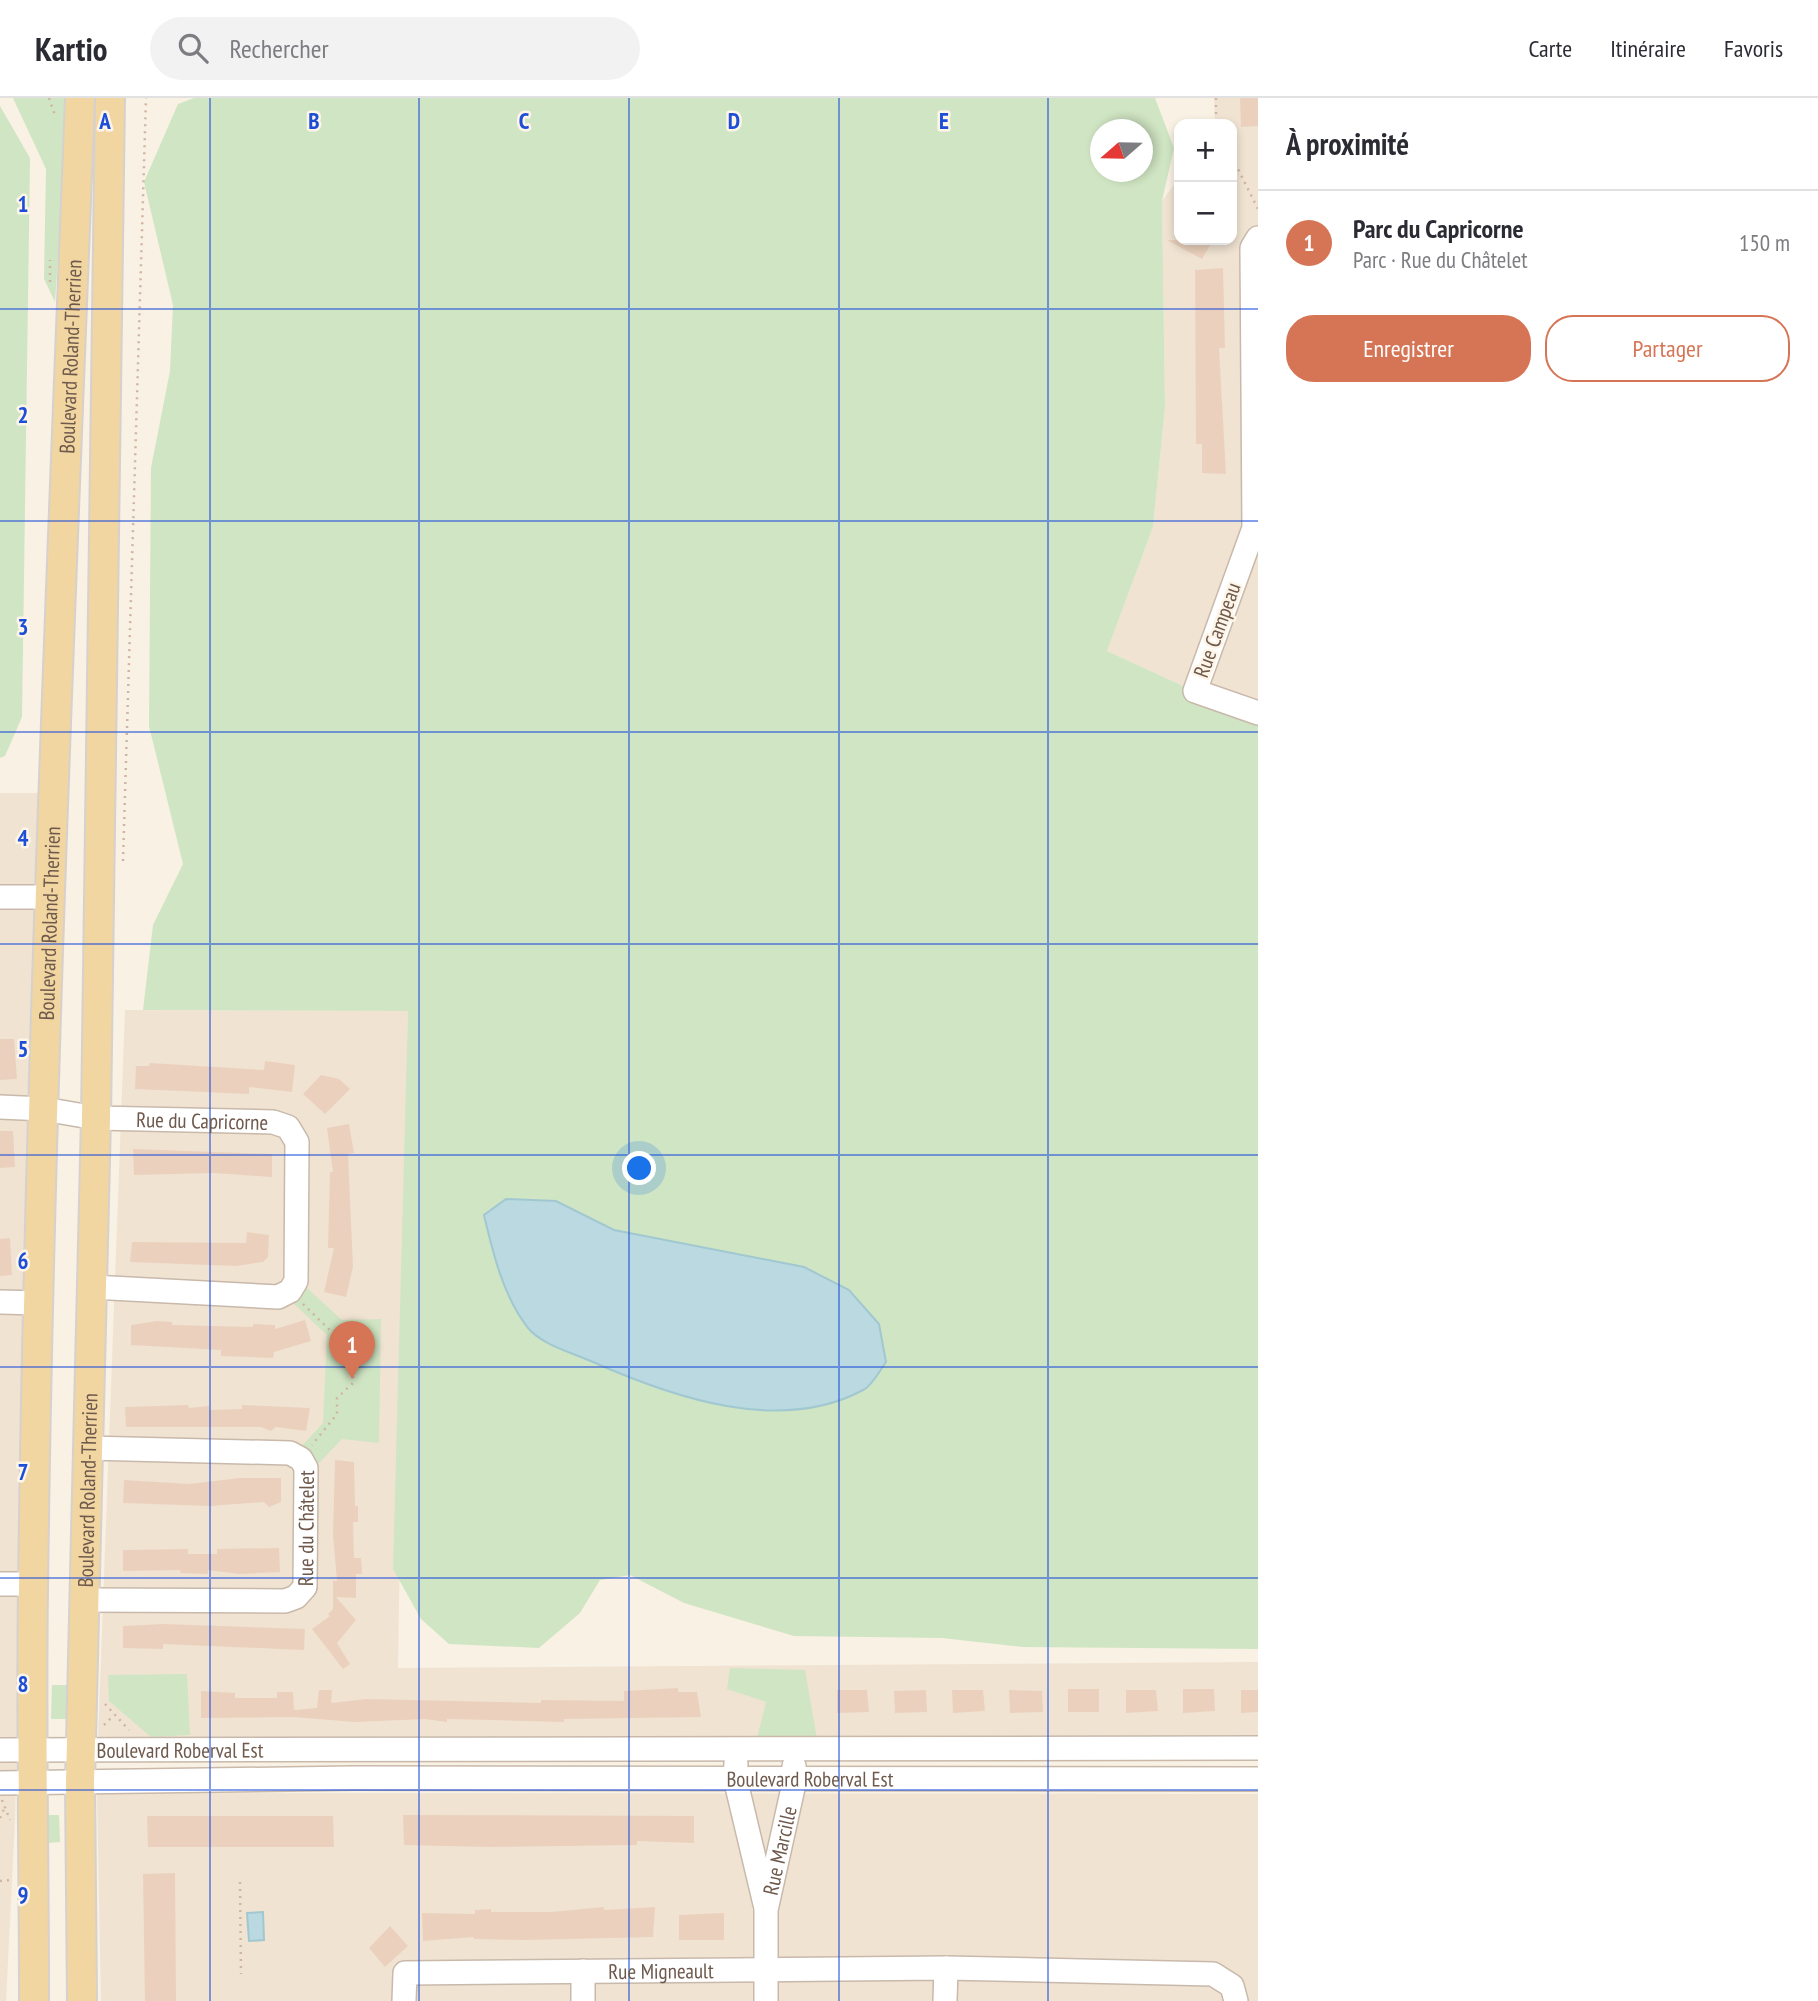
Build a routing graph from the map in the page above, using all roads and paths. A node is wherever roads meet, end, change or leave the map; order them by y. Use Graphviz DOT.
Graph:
graph roads {
  1 [pos="80,98"];
  2 [pos="110,98"];
  3 [pos="1216,98"];
  4 [pos="1216,119"];
  5 [pos="1237,167"];
  6 [pos="1258,209"];
  7 [pos="1258,238"];
  8 [pos="1258,713"];
  9 [pos="0,897"];
  10 [pos="49,897"];
  11 [pos="0,1107"];
  12 [pos="44,1109"];
  13 [pos="96,1118"];
  14 [pos="92,1287"];
  15 [pos="290,1291"];
  16 [pos="0,1302"];
  17 [pos="39,1303"];
  18 [pos="88,1448"];
  19 [pos="301,1459"];
  20 [pos="0,1584"];
  21 [pos="33,1584"];
  22 [pos="84,1600"];
  23 [pos="104,1703"];
  24 [pos="115,1715"];
  25 [pos="104,1725"];
  26 [pos="80,1748"];
  27 [pos="145,1748"];
  28 [pos="1258,1748"];
  29 [pos="362,1749"];
  30 [pos="0,1750"];
  31 [pos="32,1750"];
  32 [pos="736,1751"];
  33 [pos="792,1751"];
  34 [pos="361,1778"];
  35 [pos="735,1778"];
  36 [pos="795,1779"];
  37 [pos="1258,1779"];
  38 [pos="0,1783"];
  39 [pos="33,1783"];
  40 [pos="80,1783"];
  41 [pos="4,1809"];
  42 [pos="0,1818"];
  43 [pos="13,1880"];
  44 [pos="0,1881"];
  45 [pos="240,1882"];
  46 [pos="766,1910"];
  47 [pos="946,1968"];
  48 [pos="767,1970"];
  49 [pos="583,1971"];
  50 [pos="241,1974"];
  51 [pos="34,2001"];
  52 [pos="82,2001"];
  53 [pos="404,2001"];
  54 [pos="583,2001"];
  55 [pos="766,2001"];
  56 [pos="945,2001"];
  57 [pos="1236,2001"];
  1 -- 10 [label="main road, Boulevard Roland-Therrien"];
  2 -- 13 [label="main road, Boulevard Roland-Therrien"];
  3 -- 4 [label="path"];
  5 -- 6 [label="path"];
  7 -- 8 [label="street, Rue Campeau"];
  9 -- 10 [label="street"];
  10 -- 12 [label="main road, Boulevard Roland-Therrien"];
  11 -- 12 [label="street, Rue du Capricorne"];
  12 -- 13 [label="street, Rue du Capricorne"];
  12 -- 17 [label="main road, Boulevard Roland-Therrien"];
  13 -- 14 [label="main road, Boulevard Roland-Therrien"];
  13 -- 15 [label="street, Rue du Capricorne"];
  14 -- 15 [label="street"];
  14 -- 18 [label="main road, Boulevard Roland-Therrien"];
  15 -- 19 [label="path"];
  16 -- 17 [label="street"];
  17 -- 21 [label="main road, Boulevard Roland-Therrien"];
  18 -- 19 [label="street, Rue du Châtelet"];
  18 -- 22 [label="main road, Boulevard Roland-Therrien"];
  19 -- 22 [label="street, Rue du Châtelet"];
  20 -- 21 [label="street"];
  21 -- 31 [label="main road, Boulevard Roland-Therrien"];
  22 -- 26 [label="main road, Boulevard Roland-Therrien"];
  23 -- 24 [label="path"];
  24 -- 25 [label="path"];
  24 -- 27 [label="path"];
  26 -- 27 [label="street, Boulevard Roberval Est"];
  26 -- 31 [label="street, Boulevard Roberval Est"];
  26 -- 40 [label="main road, Boulevard Roland-Therrien"];
  27 -- 29 [label="street, Boulevard Roberval Est"];
  28 -- 33 [label="street, Boulevard Roberval Est"];
  29 -- 32 [label="street, Boulevard Roberval Est"];
  29 -- 34 [label="street"];
  30 -- 31 [label="street, Boulevard Roberval Est"];
  31 -- 39 [label="main road, Boulevard Roland-Therrien"];
  32 -- 33 [label="street, Boulevard Roberval Est"];
  32 -- 35 [label="street, Rue Marcille"];
  33 -- 36 [label="street, Rue Marcille"];
  34 -- 35 [label="street, Boulevard Roberval Est"];
  34 -- 40 [label="street, Boulevard Roberval Est"];
  35 -- 36 [label="street, Boulevard Roberval Est"];
  35 -- 46 [label="street, Rue Marcille"];
  36 -- 37 [label="street, Boulevard Roberval Est"];
  36 -- 46 [label="street, Rue Marcille"];
  38 -- 39 [label="street, Boulevard Roberval Est"];
  39 -- 40 [label="street, Boulevard Roberval Est"];
  39 -- 51 [label="main road, Boulevard Roland-Therrien"];
  40 -- 52 [label="main road, Boulevard Roland-Therrien"];
  41 -- 42 [label="path"];
  43 -- 44 [label="path"];
  45 -- 50 [label="path"];
  46 -- 48 [label="street, Rue Marcille"];
  47 -- 48 [label="street, Rue Migneault"];
  47 -- 56 [label="street"];
  47 -- 57 [label="street, Rue Migneault"];
  48 -- 49 [label="street, Rue Migneault"];
  48 -- 55 [label="street, Rue Marcille"];
  49 -- 53 [label="street, Rue Migneault"];
  49 -- 54 [label="street"];
}
